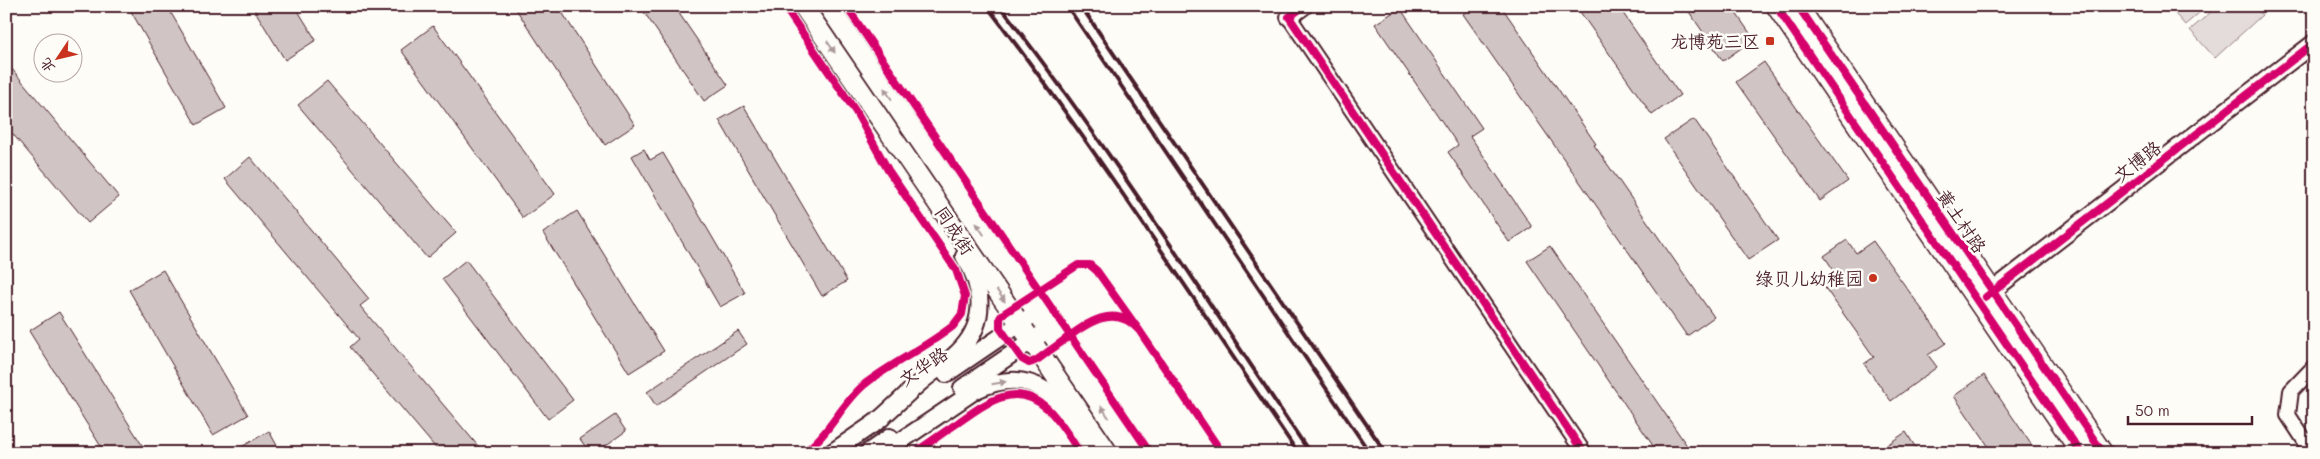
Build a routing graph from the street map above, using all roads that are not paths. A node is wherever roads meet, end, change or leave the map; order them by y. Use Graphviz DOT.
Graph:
graph roads {
  1 [pos="803,6"];
  2 [pos="828,6"];
  3 [pos="1304,6"];
  4 [pos="1776,6"];
  5 [pos="1798,6"];
  6 [pos="1289,17"];
  7 [pos="2314,43"];
  8 [pos="885,126"];
  9 [pos="1985,297"];
  10 [pos="1037,312"];
  11 [pos="1020,324"];
  12 [pos="1049,329"];
  13 [pos="1032,341"];
  14 [pos="2314,367"];
  15 [pos="874,424"];
  16 [pos="831,453"];
  17 [pos="867,453"];
  18 [pos="883,453"];
  19 [pos="1096,453"];
  20 [pos="1108,453"];
  21 [pos="1133,453"];
  22 [pos="1584,453"];
  23 [pos="2081,453"];
  24 [pos="2102,453"];
  25 [pos="2313,453"];
  1 -- 8 [label="main road, 同成街, one-way"];
  10 -- 2 [label="main road, 同成街, one-way"];
  3 -- 6 [label="street"];
  4 -- 9 [label="main road, 黄土村路"];
  5 -- 9 [label="main road, 黄土村路"];
  6 -- 22 [label="street"];
  7 -- 9 [label="street, 文博路"];
  8 -- 11 [label="main road, 同成街, one-way"];
  8 -- 15 [label="street"];
  9 -- 23 [label="main road, 黄土村路"];
  9 -- 24 [label="main road, 黄土村路"];
  10 -- 11 [label="street, 文华路"];
  10 -- 12 [label="main road, 同成街"];
  11 -- 13 [label="main road, 同成街"];
  11 -- 15 [label="street, 文华路"];
  12 -- 13 [label="street"];
  21 -- 12 [label="main road, 同成街, one-way"];
  13 -- 17 [label="street"];
  13 -- 20 [label="main road, 同成街"];
  14 -- 25 [label="street"];
  15 -- 16 [label="street, 文华路"];
  18 -- 19 [label="street, one-way"];
}
